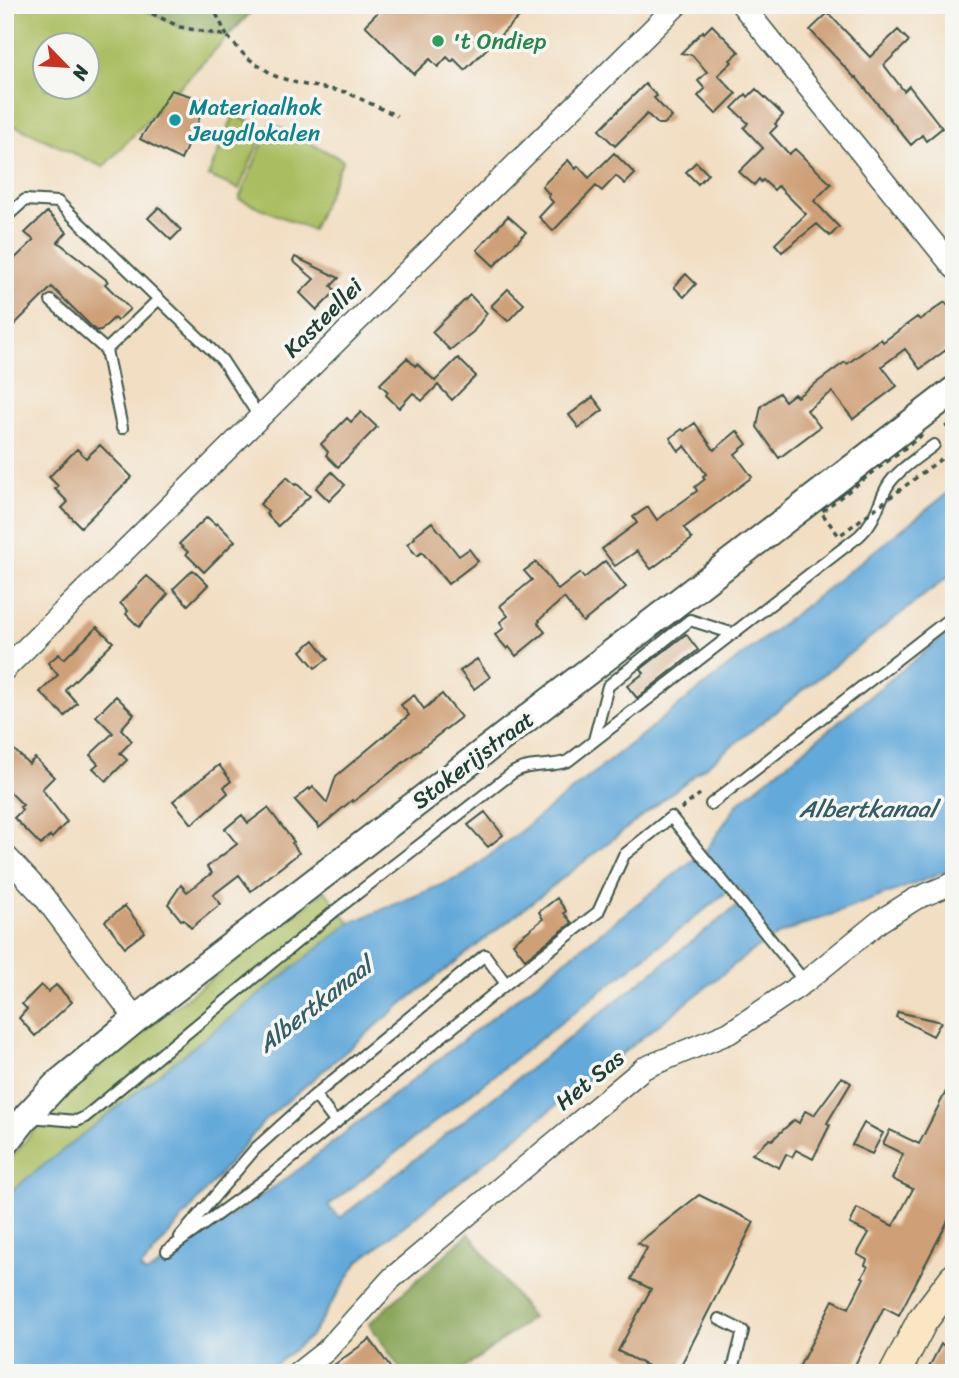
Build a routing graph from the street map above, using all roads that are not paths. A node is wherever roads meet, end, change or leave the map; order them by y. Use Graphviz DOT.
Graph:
graph roads {
  1 [pos="742,5"];
  2 [pos="674,6"];
  3 [pos="5,218"];
  4 [pos="954,268"];
  5 [pos="159,299"];
  6 [pos="51,301"];
  7 [pos="106,350"];
  8 [pos="954,390"];
  9 [pos="260,418"];
  10 [pos="122,428"];
  11 [pos="934,445"];
  12 [pos="954,615"];
  13 [pos="732,633"];
  14 [pos="5,668"];
  15 [pos="594,740"];
  16 [pos="711,804"];
  17 [pos="5,855"];
  18 [pos="954,883"];
  19 [pos="805,982"];
  20 [pos="506,984"];
  21 [pos="136,1019"];
  22 [pos="315,1095"];
  23 [pos="27,1116"];
  24 [pos="336,1123"];
  25 [pos="5,1144"];
  26 [pos="954,1279"];
  27 [pos="719,1319"];
  28 [pos="298,1373"];
  29 [pos="732,1373"];
  30 [pos="895,1373"];
  1 -- 4 [label="street"];
  2 -- 9 [label="street, Kasteellei"];
  3 -- 5 [label="lane"];
  5 -- 7 [label="lane"];
  5 -- 9 [label="lane"];
  6 -- 7 [label="lane"];
  7 -- 10 [label="lane"];
  8 -- 21 [label="street, Stokerijstraat"];
  9 -- 14 [label="street, Kasteellei"];
  11 -- 13 [label="lane"];
  12 -- 16 [label="lane"];
  13 -- 15 [label="lane"];
  13 -- 15 [label="lane"];
  15 -- 23 [label="lane"];
  17 -- 21 [label="street"];
  18 -- 19 [label="street, Het Sas"];
  19 -- 20 [label="lane"];
  19 -- 28 [label="street, Het Sas"];
  20 -- 22 [label="lane"];
  20 -- 24 [label="lane"];
  21 -- 23 [label="street, Stokerijstraat"];
  22 -- 24 [label="lane"];
  22 -- 24 [label="lane"];
  23 -- 25 [label="street, Stokerijstraat"];
  26 -- 30 [label="main road"];
  27 -- 29 [label="lane"];
}
